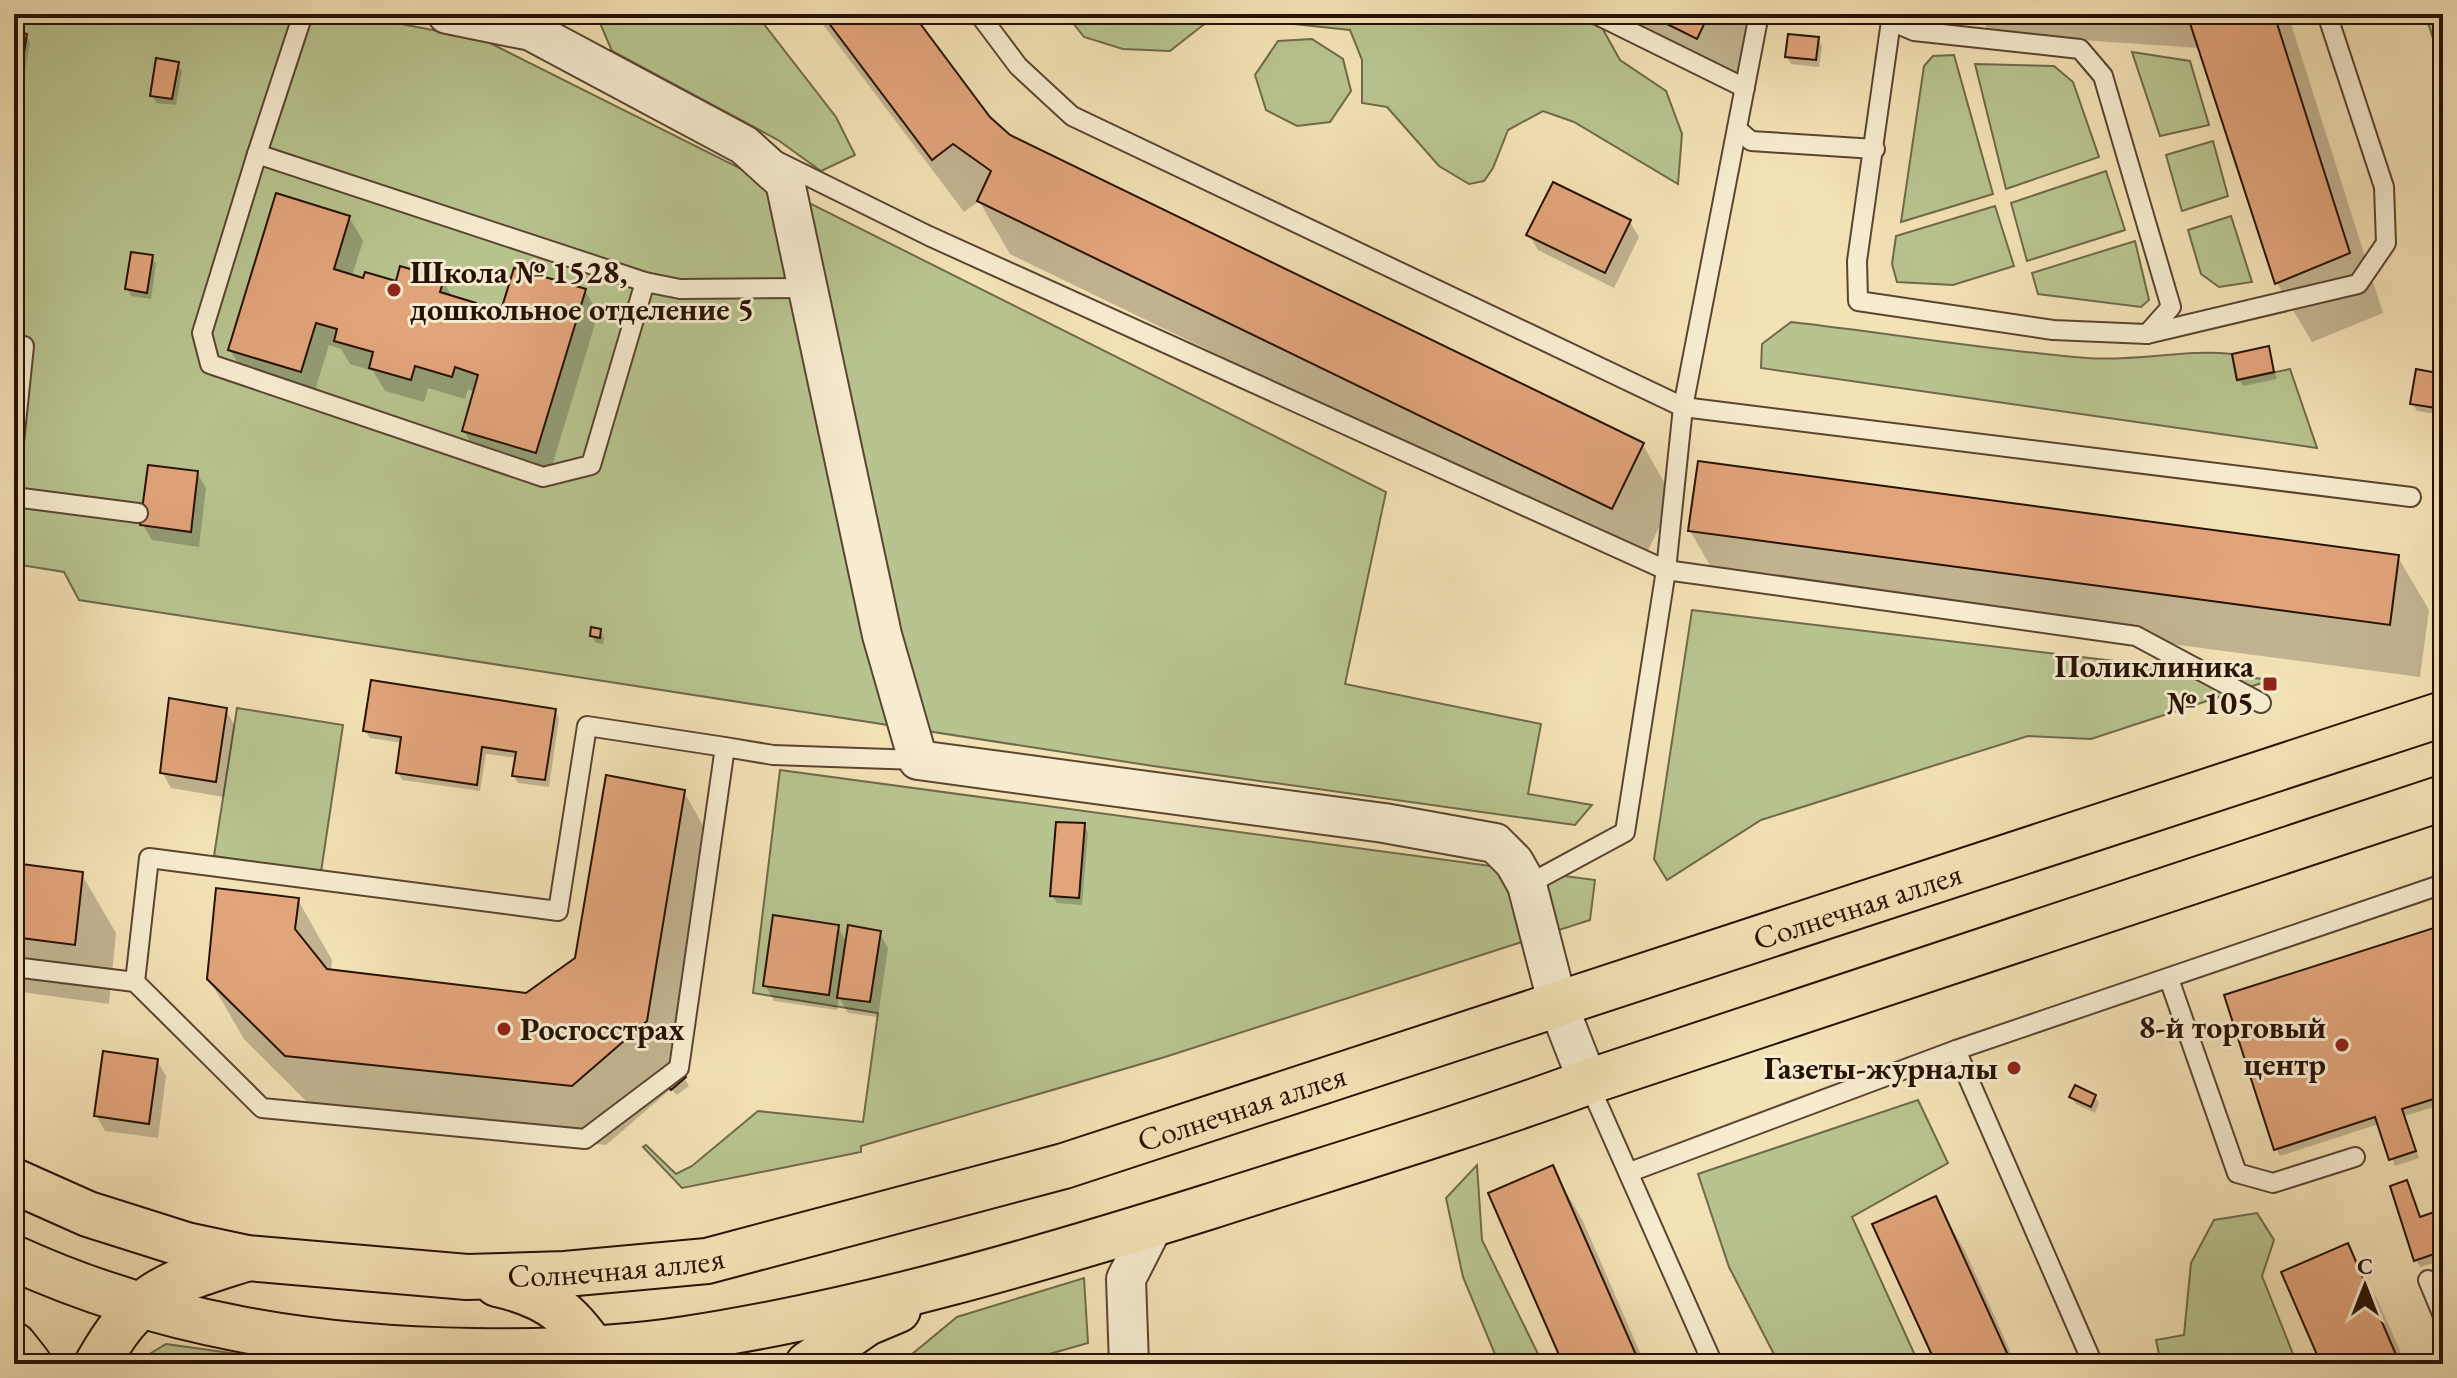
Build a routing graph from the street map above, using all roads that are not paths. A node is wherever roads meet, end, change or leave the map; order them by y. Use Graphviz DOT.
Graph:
graph roads {
  1 [pos="303,14"];
  2 [pos="447,14"];
  3 [pos="979,14"];
  4 [pos="1595,14"];
  5 [pos="1759,14"];
  6 [pos="2327,14"];
  7 [pos="1892,17"];
  8 [pos="532,22"];
  9 [pos="1745,88"];
  10 [pos="1737,129"];
  11 [pos="744,145"];
  12 [pos="1875,149"];
  13 [pos="257,154"];
  14 [pos="645,282"];
  15 [pos="806,288"];
  16 [pos="2147,334"];
  17 [pos="14,345"];
  18 [pos="1683,407"];
  19 [pos="14,442"];
  20 [pos="14,497"];
  21 [pos="2411,497"];
  22 [pos="138,513"];
  23 [pos="1666,570"];
  24 [pos="2261,703"];
  25 [pos="2443,714"];
  26 [pos="725,747"];
  27 [pos="918,760"];
  28 [pos="2443,798"];
  29 [pos="2443,884"];
  30 [pos="1527,885"];
  31 [pos="14,967"];
  32 [pos="2169,979"];
  33 [pos="135,982"];
  34 [pos="1558,1005"];
  35 [pos="1956,1050"];
  36 [pos="1588,1082"];
  37 [pos="2355,1157"];
  38 [pos="1630,1172"];
  39 [pos="14,1181"];
  40 [pos="1154,1224"];
  41 [pos="14,1258"];
  42 [pos="247,1258"];
  43 [pos="986,1274"];
  44 [pos="467,1277"];
  45 [pos="2428,1280"];
  46 [pos="138,1307"];
  47 [pos="2443,1316"];
  48 [pos="14,1345"];
  49 [pos="598,1356"];
  50 [pos="29,1364"];
  51 [pos="97,1364"];
  52 [pos="808,1364"];
  53 [pos="1129,1364"];
  54 [pos="1713,1364"];
  55 [pos="2093,1364"];
  1 -- 13 [label="lane"];
  2 -- 8 [label="street"];
  3 -- 18 [label="lane"];
  4 -- 9 [label="lane"];
  5 -- 9 [label="lane"];
  6 -- 16 [label="lane"];
  7 -- 12 [label="lane"];
  7 -- 16 [label="lane"];
  8 -- 11 [label="street"];
  9 -- 10 [label="lane"];
  10 -- 12 [label="lane"];
  10 -- 18 [label="lane"];
  11 -- 15 [label="street"];
  11 -- 23 [label="lane"];
  12 -- 16 [label="lane"];
  13 -- 14 [label="lane"];
  13 -- 14 [label="lane"];
  14 -- 15 [label="lane"];
  15 -- 27 [label="street"];
  17 -- 19 [label="lane"];
  18 -- 21 [label="lane"];
  18 -- 23 [label="lane"];
  20 -- 22 [label="lane"];
  23 -- 24 [label="lane"];
  23 -- 30 [label="lane"];
  25 -- 34 [label="main road, Солнечная аллея"];
  26 -- 27 [label="lane"];
  26 -- 33 [label="lane"];
  26 -- 33 [label="lane"];
  27 -- 30 [label="street"];
  28 -- 36 [label="main road"];
  29 -- 32 [label="lane"];
  30 -- 34 [label="street"];
  31 -- 33 [label="lane"];
  32 -- 35 [label="lane"];
  32 -- 37 [label="lane"];
  34 -- 36 [label="street"];
  34 -- 44 [label="main road, Солнечная аллея"];
  35 -- 38 [label="lane"];
  35 -- 55 [label="lane"];
  36 -- 38 [label="lane"];
  36 -- 40 [label="main road"];
  38 -- 54 [label="lane"];
  39 -- 42 [label="main road, Солнечная аллея"];
  40 -- 43 [label="main road"];
  40 -- 53 [label="street"];
  41 -- 46 [label="main road"];
  42 -- 44 [label="main road, Солнечная аллея"];
  42 -- 46 [label="main road"];
  43 -- 49 [label="main road"];
  43 -- 52 [label="main road"];
  44 -- 49 [label="main road"];
  45 -- 47 [label="lane"];
  46 -- 49 [label="main road"];
  46 -- 51 [label="main road"];
  48 -- 50 [label="main road"];
}
